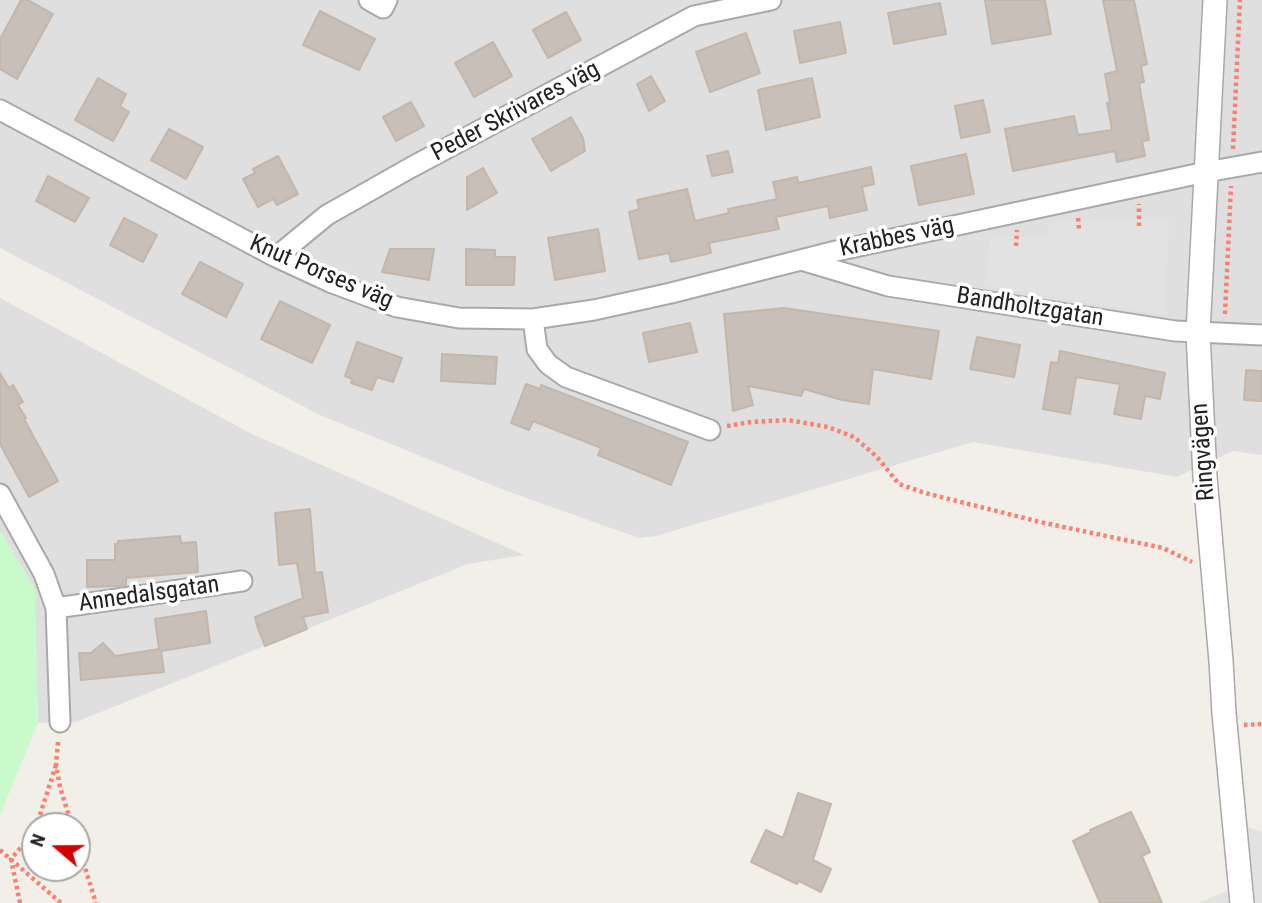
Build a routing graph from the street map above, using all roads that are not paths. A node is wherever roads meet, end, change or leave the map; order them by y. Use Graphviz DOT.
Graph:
graph roads {
  1 [pos="369,0"];
  2 [pos="387,0"];
  3 [pos="771,0"];
  4 [pos="1215,0"];
  5 [pos="690,8"];
  6 [pos="0,110"];
  7 [pos="1262,162"];
  8 [pos="1206,172"];
  9 [pos="276,257"];
  10 [pos="801,260"];
  11 [pos="533,318"];
  12 [pos="1198,333"];
  13 [pos="1262,335"];
  14 [pos="710,430"];
  15 [pos="0,494"];
  16 [pos="242,581"];
  17 [pos="56,608"];
  18 [pos="60,722"];
  19 [pos="1242,903"];
  1 -- 2 [label="street"];
  3 -- 5 [label="street, Peder Skrivares väg"];
  4 -- 8 [label="street, Ringvägen"];
  5 -- 9 [label="street, Peder Skrivares väg"];
  6 -- 9 [label="street, Knut Porses väg"];
  7 -- 8 [label="street, Krabbes väg"];
  8 -- 10 [label="street, Krabbes väg"];
  8 -- 12 [label="street, Ringvägen"];
  9 -- 11 [label="street, Knut Porses väg"];
  10 -- 11 [label="street, Krabbes väg"];
  10 -- 12 [label="street, Bandholtzgatan"];
  11 -- 14 [label="street"];
  12 -- 13 [label="street, Bandholtzgatan"];
  12 -- 19 [label="street, Ringvägen"];
  15 -- 17 [label="street"];
  16 -- 17 [label="street, Annedalsgatan"];
  17 -- 18 [label="street"];
}
